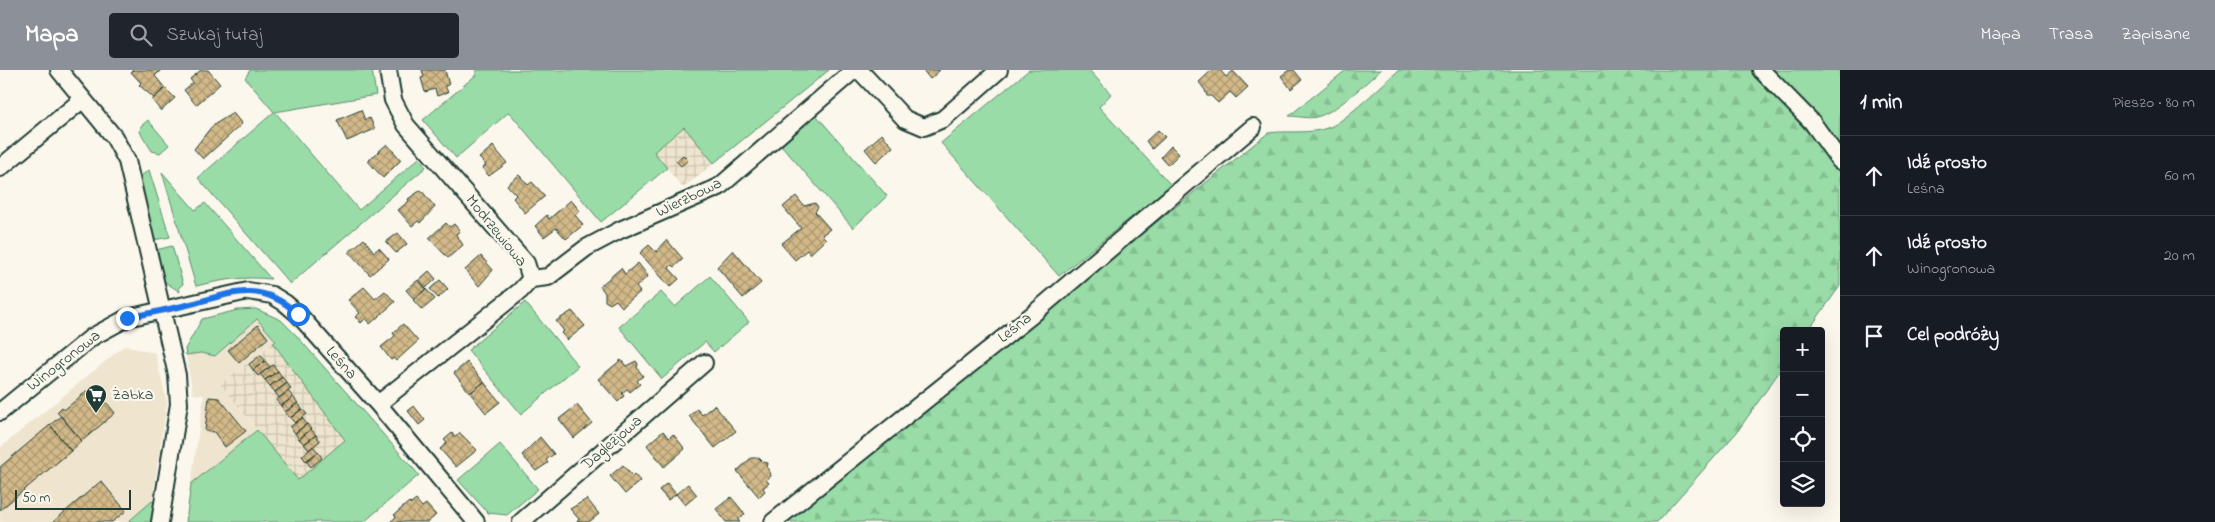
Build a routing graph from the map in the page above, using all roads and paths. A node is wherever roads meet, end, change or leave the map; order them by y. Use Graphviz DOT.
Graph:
graph roads {
  1 [pos="59,70"];
  2 [pos="388,70"];
  3 [pos="854,70"];
  4 [pos="859,70"];
  5 [pos="999,70"];
  6 [pos="1760,70"];
  7 [pos="83,99"];
  8 [pos="1253,128"];
  9 [pos="1840,161"];
  10 [pos="0,168"];
  11 [pos="531,279"];
  12 [pos="162,310"];
  13 [pos="704,364"];
  14 [pos="378,404"];
  15 [pos="0,412"];
  16 [pos="160,522"];
  17 [pos="476,522"];
  18 [pos="521,522"];
  19 [pos="773,522"];
  1 -- 7 [label="street"];
  2 -- 11 [label="street, Modrzewiowa"];
  3 -- 11 [label="street, Wierzbowa"];
  4 -- 5 [label="street"];
  6 -- 9 [label="street"];
  7 -- 10 [label="street"];
  7 -- 12 [label="street"];
  8 -- 19 [label="street, Leśna"];
  11 -- 14 [label="street, Modrzewiowa"];
  12 -- 14 [label="street, Leśna"];
  12 -- 15 [label="street, Winogronowa"];
  12 -- 16 [label="street"];
  13 -- 18 [label="street, Daglezjowa"];
  14 -- 17 [label="street, Leśna"];
}
